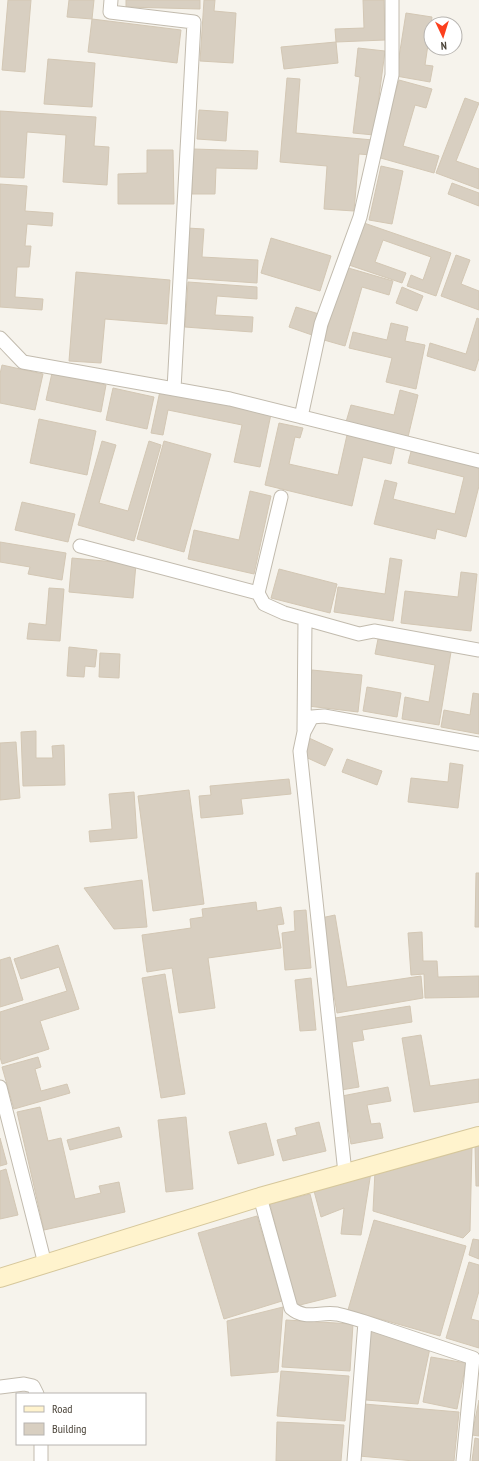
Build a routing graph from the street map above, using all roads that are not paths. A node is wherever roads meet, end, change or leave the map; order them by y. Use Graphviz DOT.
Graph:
graph roads {
  1 [pos="111,0"];
  2 [pos="392,0"];
  3 [pos="0,338"];
  4 [pos="174,389"];
  5 [pos="301,417"];
  6 [pos="479,461"];
  7 [pos="281,497"];
  8 [pos="80,546"];
  9 [pos="258,593"];
  10 [pos="304,619"];
  11 [pos="479,650"];
  12 [pos="304,732"];
  13 [pos="479,744"];
  14 [pos="0,1087"];
  15 [pos="479,1136"];
  16 [pos="345,1173"];
  17 [pos="260,1197"];
  18 [pos="46,1264"];
  19 [pos="0,1278"];
  20 [pos="365,1322"];
  21 [pos="476,1359"];
  22 [pos="0,1387"];
  23 [pos="36,1393"];
  24 [pos="40,1445"];
  25 [pos="41,1461"];
  26 [pos="354,1461"];
  27 [pos="464,1461"];
  1 -- 4 [label="street"];
  2 -- 5 [label="street"];
  3 -- 4 [label="street"];
  4 -- 5 [label="street"];
  5 -- 6 [label="street"];
  7 -- 9 [label="street"];
  8 -- 9 [label="street"];
  9 -- 10 [label="street"];
  10 -- 11 [label="street"];
  10 -- 12 [label="street"];
  12 -- 13 [label="street"];
  12 -- 16 [label="street"];
  14 -- 18 [label="street"];
  15 -- 16 [label="street"];
  16 -- 17 [label="street"];
  17 -- 18 [label="street"];
  17 -- 20 [label="street"];
  18 -- 19 [label="street"];
  20 -- 21 [label="street"];
  20 -- 26 [label="street"];
  21 -- 27 [label="street"];
  22 -- 23 [label="street"];
  24 -- 25 [label="street"];
}
